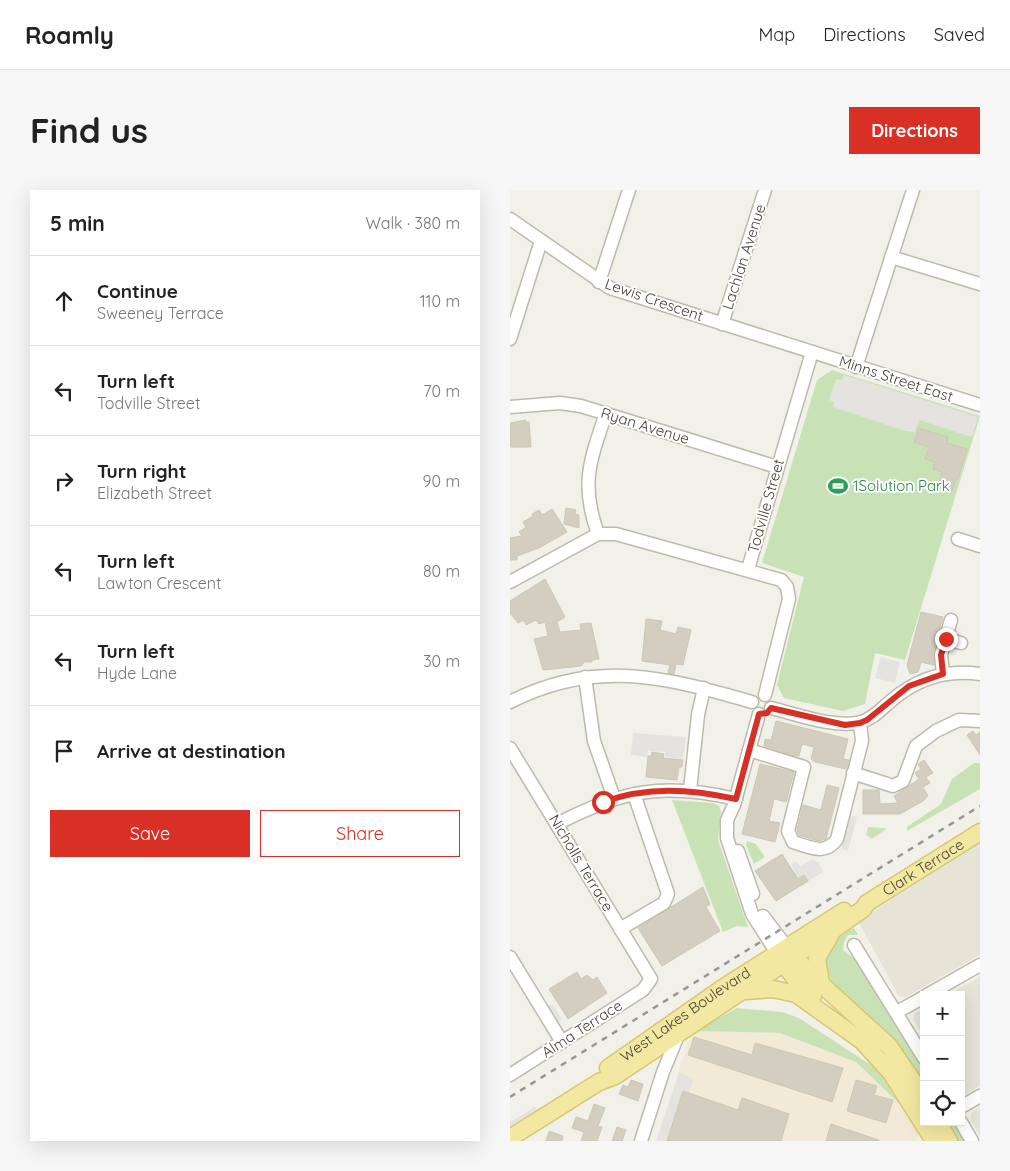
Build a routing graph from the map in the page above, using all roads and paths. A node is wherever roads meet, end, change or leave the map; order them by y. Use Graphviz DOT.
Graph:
graph roads {
  1 [pos="629,190"];
  2 [pos="765,190"];
  3 [pos="913,190"];
  4 [pos="510,219"];
  5 [pos="541,242"];
  6 [pos="891,257"];
  7 [pos="599,282"];
  8 [pos="980,284"];
  9 [pos="722,324"];
  10 [pos="510,339"];
  11 [pos="812,352"];
  12 [pos="856,367"];
  13 [pos="980,406"];
  14 [pos="510,407"];
  15 [pos="606,413"];
  16 [pos="777,467"];
  17 [pos="598,534"];
  18 [pos="958,539"];
  19 [pos="980,546"];
  20 [pos="748,569"];
  21 [pos="510,582"];
  22 [pos="951,620"];
  23 [pos="946,639"];
  24 [pos="961,643"];
  25 [pos="943,674"];
  26 [pos="980,674"];
  27 [pos="585,677"];
  28 [pos="704,688"];
  29 [pos="765,695"];
  30 [pos="510,702"];
  31 [pos="752,702"];
  32 [pos="771,708"];
  33 [pos="759,714"];
  34 [pos="980,721"];
  35 [pos="860,723"];
  36 [pos="510,748"];
  37 [pos="749,750"];
  38 [pos="854,773"];
  39 [pos="690,790"];
  40 [pos="634,794"];
  41 [pos="614,798"];
  42 [pos="735,802"];
  43 [pos="557,824"];
  44 [pos="980,832"];
  45 [pos="867,903"];
  46 [pos="620,929"];
  47 [pos="832,932"];
  48 [pos="854,945"];
  49 [pos="785,955"];
  50 [pos="510,957"];
  51 [pos="980,965"];
  52 [pos="651,979"];
  53 [pos="821,984"];
  54 [pos="746,991"];
  55 [pos="934,991"];
  56 [pos="920,999"];
  57 [pos="897,1012"];
  58 [pos="827,1015"];
  59 [pos="679,1033"];
  60 [pos="562,1042"];
  61 [pos="920,1051"];
  62 [pos="640,1058"];
  63 [pos="663,1072"];
  64 [pos="510,1075"];
  65 [pos="599,1082"];
  66 [pos="920,1091"];
  67 [pos="980,1096"];
  68 [pos="965,1105"];
  69 [pos="963,1126"];
  70 [pos="933,1128"];
  71 [pos="510,1138"];
  72 [pos="641,1141"];
  73 [pos="949,1141"];
  74 [pos="972,1141"];
  1 -- 7 [label="street"];
  2 -- 9 [label="street, Lachlan Avenue"];
  3 -- 6 [label="street"];
  4 -- 5 [label="street, Lewis Crescent"];
  5 -- 7 [label="street, Lewis Crescent"];
  5 -- 10 [label="street"];
  6 -- 8 [label="street"];
  6 -- 12 [label="street"];
  7 -- 9 [label="street, Lewis Crescent"];
  9 -- 11 [label="street, Lewis Crescent"];
  11 -- 12 [label="street, Minns Street East"];
  11 -- 16 [label="street, Todville Street"];
  12 -- 13 [label="street, Minns Street East"];
  14 -- 15 [label="street, Ryan Avenue"];
  15 -- 16 [label="street, Ryan Avenue"];
  15 -- 17 [label="street"];
  16 -- 20 [label="street, Todville Street"];
  17 -- 20 [label="street"];
  17 -- 21 [label="street"];
  18 -- 19 [label="street"];
  20 -- 29 [label="street, Todville Street"];
  22 -- 23 [label="street"];
  23 -- 24 [label="street"];
  23 -- 25 [label="street"];
  25 -- 26 [label="street"];
  25 -- 35 [label="street"];
  27 -- 28 [label="street"];
  27 -- 30 [label="street"];
  27 -- 41 [label="street"];
  28 -- 31 [label="street"];
  28 -- 39 [label="street"];
  29 -- 31 [label="street"];
  29 -- 32 [label="street"];
  31 -- 33 [label="street"];
  32 -- 33 [label="street"];
  32 -- 35 [label="street"];
  33 -- 37 [label="street"];
  34 -- 38 [label="street"];
  35 -- 38 [label="street"];
  36 -- 43 [label="street, Nicholls Terrace"];
  37 -- 38 [label="street"];
  37 -- 42 [label="street"];
  39 -- 40 [label="street"];
  39 -- 42 [label="street"];
  40 -- 41 [label="street"];
  40 -- 46 [label="street"];
  41 -- 43 [label="street"];
  42 -- 49 [label="street, West Lakes Boulevard"];
  43 -- 46 [label="street, Nicholls Terrace"];
  44 -- 45 [label="main road, Clark Terrace"];
  45 -- 47 [label="main road, Clark Terrace"];
  45 -- 49 [label="main road, Clark Terrace"];
  46 -- 52 [label="street, Nicholls Terrace"];
  47 -- 49 [label="main road, Clark Terrace"];
  47 -- 53 [label="main road"];
  48 -- 57 [label="street"];
  49 -- 53 [label="main road, West Lakes Boulevard"];
  49 -- 54 [label="main road, West Lakes Boulevard"];
  49 -- 58 [label="main road, West Lakes Boulevard"];
  49 -- 65 [label="main road, West Lakes Boulevard"];
  50 -- 60 [label="street"];
  51 -- 55 [label="street"];
  52 -- 60 [label="street, Alma Terrace"];
  53 -- 66 [label="main road, West Lakes Boulevard"];
  54 -- 58 [label="main road, West Lakes Boulevard"];
  54 -- 59 [label="main road, West Lakes Boulevard"];
  56 -- 57 [label="street"];
  57 -- 61 [label="street"];
  58 -- 70 [label="main road, West Lakes Boulevard"];
  59 -- 62 [label="main road, West Lakes Boulevard"];
  59 -- 63 [label="street"];
  60 -- 64 [label="street, Alma Terrace"];
  62 -- 63 [label="street"];
  62 -- 65 [label="main road, West Lakes Boulevard"];
  63 -- 72 [label="street"];
  65 -- 71 [label="main road, West Lakes Boulevard"];
  67 -- 68 [label="street"];
  69 -- 74 [label="street"];
  70 -- 73 [label="main road, West Lakes Boulevard"];
}
